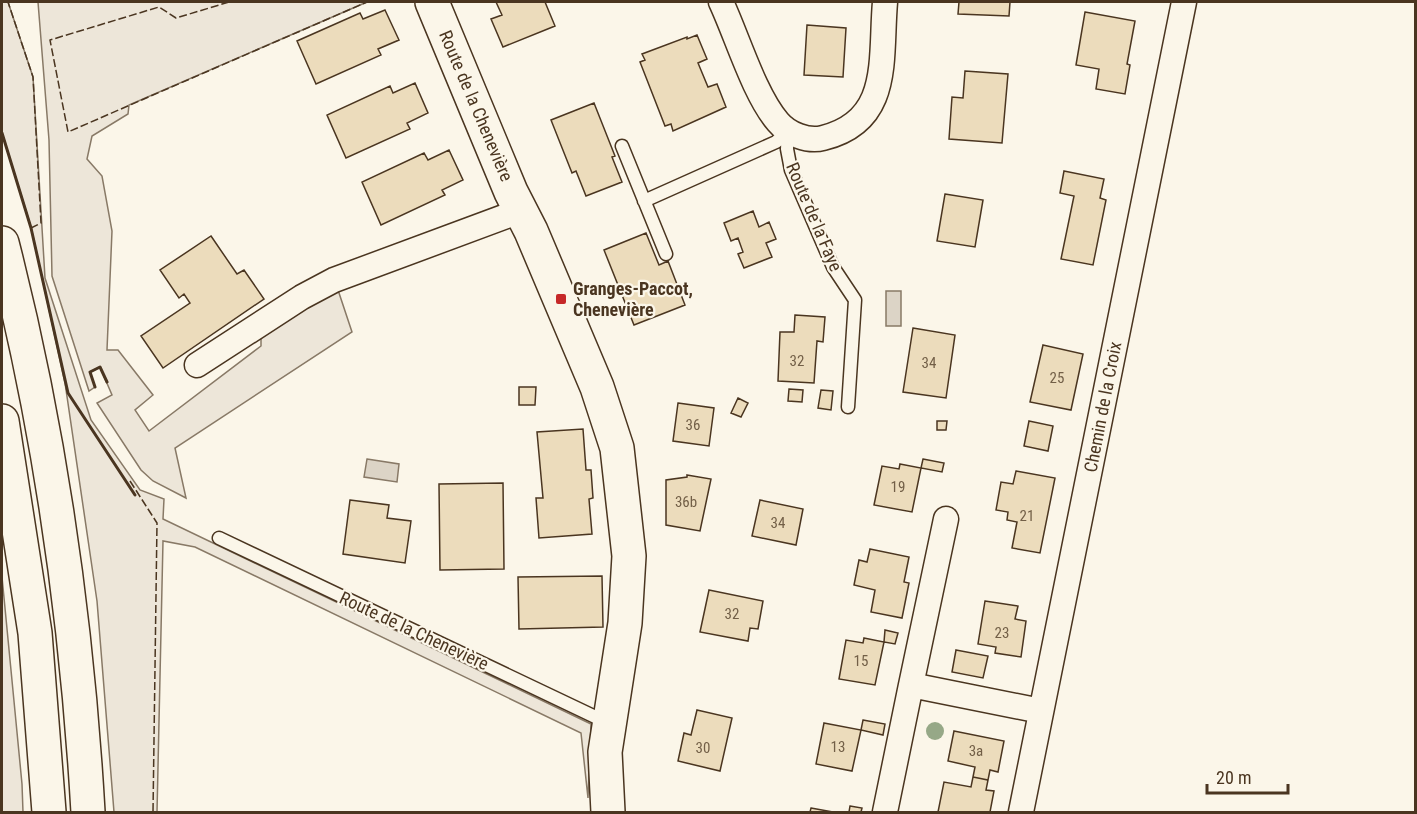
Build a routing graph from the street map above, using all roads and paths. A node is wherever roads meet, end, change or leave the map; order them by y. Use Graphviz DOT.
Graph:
graph roads {
  1 [pos="432,2"];
  2 [pos="721,2"];
  3 [pos="885,2"];
  4 [pos="1184,2"];
  5 [pos="788,131"];
  6 [pos="622,146"];
  7 [pos="644,201"];
  8 [pos="520,211"];
  9 [pos="2,243"];
  10 [pos="666,254"];
  11 [pos="197,365"];
  12 [pos="848,406"];
  13 [pos="2,421"];
  14 [pos="946,519"];
  15 [pos="219,538"];
  16 [pos="911,685"];
  17 [pos="1041,711"];
  18 [pos="609,724"];
  19 [pos="50,813"];
  20 [pos="88,813"];
  21 [pos="608,813"];
  22 [pos="885,813"];
  23 [pos="1021,813"];
  1 -- 8 [label="main road, Route de la Chenevière"];
  2 -- 5 [label="street"];
  3 -- 5 [label="street, Route de la Faye"];
  4 -- 17 [label="street, Chemin de la Croix"];
  5 -- 7 [label="lane, Route de la Faye"];
  5 -- 12 [label="lane, Route de la Faye"];
  6 -- 7 [label="lane"];
  7 -- 10 [label="lane"];
  8 -- 11 [label="street"];
  8 -- 18 [label="main road, Route de la Chenevière"];
  9 -- 20 [label="main road"];
  13 -- 19 [label="main road"];
  14 -- 16 [label="street"];
  15 -- 18 [label="lane, Route de la Chenevière"];
  16 -- 17 [label="street"];
  16 -- 22 [label="street"];
  17 -- 23 [label="street, Chemin de la Croix"];
  18 -- 21 [label="main road, Route de la Chenevière"];
}
